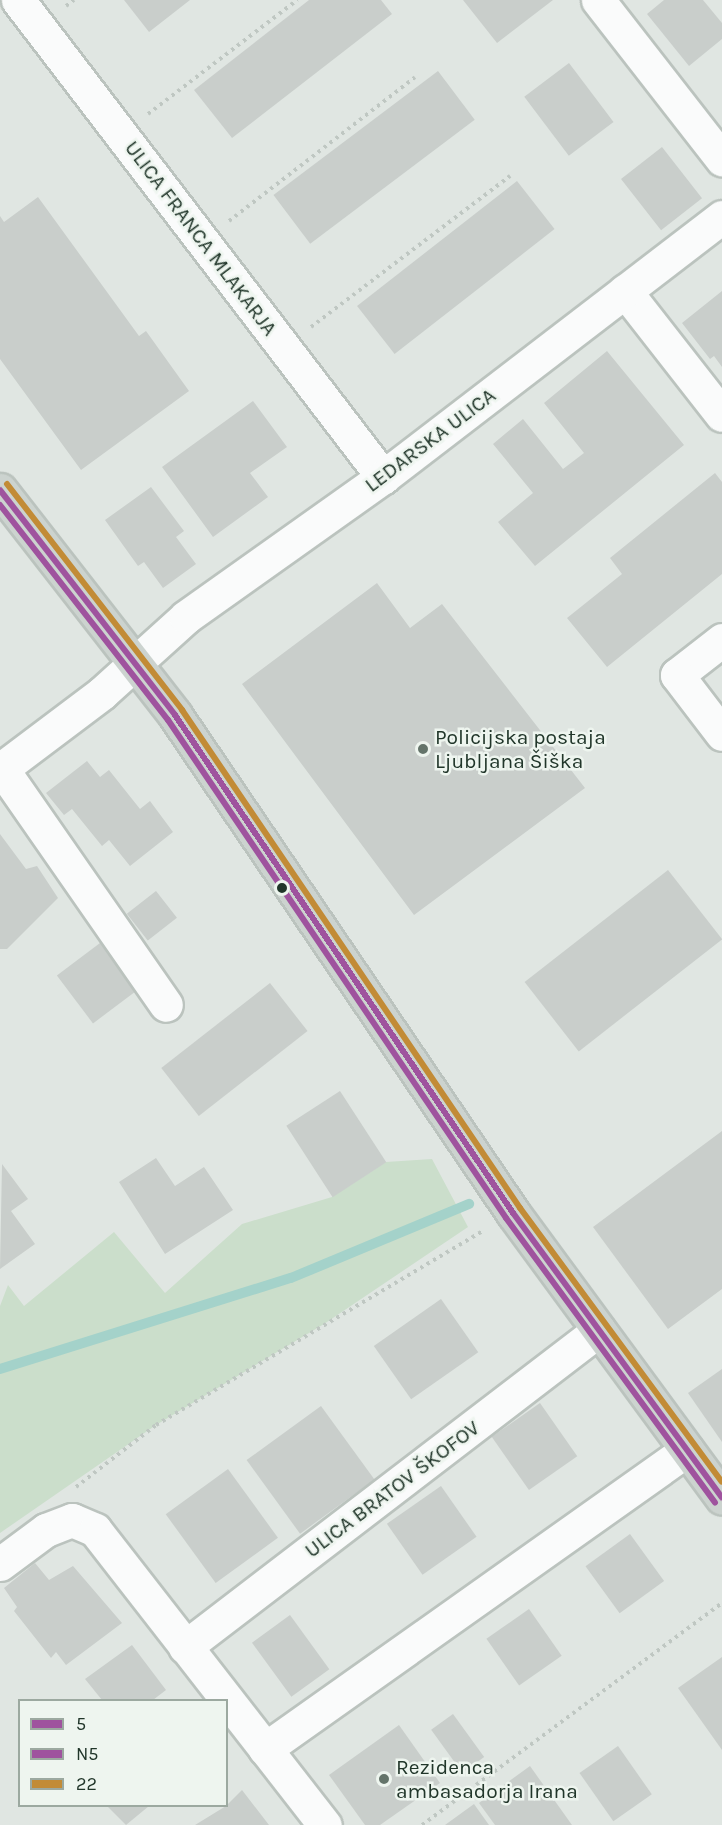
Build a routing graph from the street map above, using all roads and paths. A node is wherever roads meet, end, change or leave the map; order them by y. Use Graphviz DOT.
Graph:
graph roads {
  1 [pos="18,0"];
  2 [pos="297,0"];
  3 [pos="597,0"];
  4 [pos="415,77"];
  5 [pos="122,135"];
  6 [pos="722,159"];
  7 [pos="510,176"];
  8 [pos="722,217"];
  9 [pos="203,242"];
  10 [pos="625,291"];
  11 [pos="284,348"];
  12 [pos="722,415"];
  13 [pos="382,477"];
  14 [pos="0,490"];
  15 [pos="722,640"];
  16 [pos="136,662"];
  17 [pos="722,734"];
  18 [pos="1,769"];
  19 [pos="166,1005"];
  20 [pos="513,1213"];
  21 [pos="599,1330"];
  22 [pos="687,1450"];
  23 [pos="722,1497"];
  24 [pos="46,1530"];
  25 [pos="0,1564"];
  26 [pos="722,1603"];
  27 [pos="185,1647"];
  28 [pos="226,1699"];
  29 [pos="228,1702"];
  30 [pos="265,1749"];
  31 [pos="325,1825"];
  32 [pos="422,1825"];
  1 -- 5 [label="street, ULICA FRANCA MLAKARJA"];
  2 -- 5 [label="path"];
  3 -- 6 [label="street"];
  4 -- 9 [label="path"];
  5 -- 9 [label="street, ULICA FRANCA MLAKARJA"];
  7 -- 11 [label="path"];
  8 -- 10 [label="street, LEDARSKA ULICA"];
  9 -- 11 [label="street, ULICA FRANCA MLAKARJA"];
  10 -- 12 [label="street"];
  10 -- 13 [label="street, LEDARSKA ULICA"];
  11 -- 13 [label="street, ULICA FRANCA MLAKARJA"];
  13 -- 16 [label="street, LEDARSKA ULICA"];
  14 -- 16 [label="main road"];
  15 -- 17 [label="street"];
  16 -- 18 [label="street, LEDARSKA ULICA"];
  16 -- 20 [label="main road"];
  18 -- 19 [label="street"];
  20 -- 21 [label="main road"];
  20 -- 24 [label="path"];
  21 -- 22 [label="main road"];
  21 -- 27 [label="street, ULICA BRATOV ŠKOFOV"];
  22 -- 23 [label="main road"];
  22 -- 30 [label="street"];
  24 -- 25 [label="street"];
  24 -- 27 [label="street"];
  26 -- 32 [label="path"];
  27 -- 28 [label="street"];
  29 -- 30 [label="street"];
  30 -- 31 [label="street"];
}
